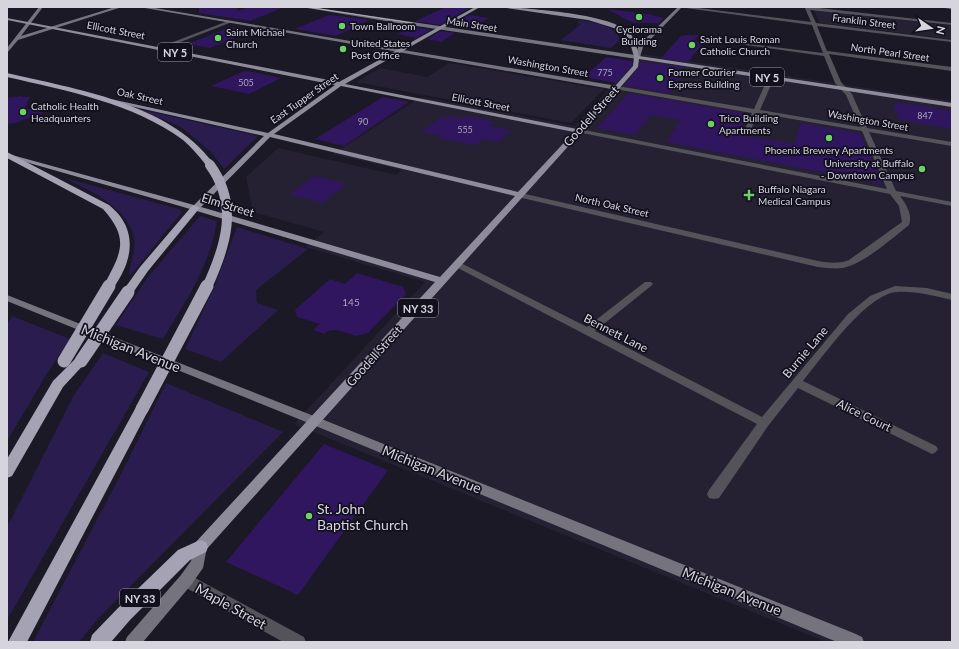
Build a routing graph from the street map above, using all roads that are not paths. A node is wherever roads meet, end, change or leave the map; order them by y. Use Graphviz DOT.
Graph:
graph roads {
  1 [pos="41,7"];
  2 [pos="120,7"];
  3 [pos="141,7"];
  4 [pos="303,7"];
  5 [pos="325,7"];
  6 [pos="478,7"];
  7 [pos="501,7"];
  8 [pos="679,7"];
  9 [pos="807,7"];
  10 [pos="940,7"];
  11 [pos="952,8"];
  12 [pos="7,19"];
  13 [pos="230,22"];
  14 [pos="28,23"];
  15 [pos="814,24"];
  16 [pos="952,24"];
  17 [pos="442,27"];
  18 [pos="52,28"];
  19 [pos="16,39"];
  20 [pos="952,41"];
  21 [pos="726,42"];
  22 [pos="158,49"];
  23 [pos="7,51"];
  24 [pos="399,51"];
  25 [pos="826,54"];
  26 [pos="637,57"];
  27 [pos="952,69"];
  28 [pos="7,75"];
  29 [pos="771,78"];
  30 [pos="339,84"];
  31 [pos="617,88"];
  32 [pos="844,88"];
  33 [pos="91,96"];
  34 [pos="952,105"];
  35 [pos="756,111"];
  36 [pos="866,130"];
  37 [pos="579,131"];
  38 [pos="746,134"];
  39 [pos="269,135"];
  40 [pos="952,144"];
  41 [pos="9,156"];
  42 [pos="893,192"];
  43 [pos="521,195"];
  44 [pos="952,204"];
  45 [pos="195,208"];
  46 [pos="457,264"];
  47 [pos="442,281"];
  48 [pos="648,284"];
  49 [pos="952,297"];
  50 [pos="7,299"];
  51 [pos="588,332"];
  52 [pos="796,382"];
  53 [pos="58,384"];
  54 [pos="315,421"];
  55 [pos="764,423"];
  56 [pos="932,448"];
  57 [pos="7,472"];
  58 [pos="714,494"];
  59 [pos="200,547"];
  60 [pos="186,580"];
  61 [pos="17,642"];
  62 [pos="99,642"];
  63 [pos="134,642"];
  64 [pos="298,642"];
  65 [pos="856,642"];
  1 -- 14 [label="street"];
  2 -- 18 [label="street"];
  3 -- 13 [label="street, Washington Street"];
  4 -- 17 [label="street, Main Street"];
  5 -- 17 [label="street"];
  6 -- 17 [label="main road, East Tupper Street"];
  7 -- 26 [label="main road"];
  8 -- 15 [label="street, Franklin Street"];
  8 -- 26 [label="street"];
  9 -- 15 [label="street"];
  9 -- 16 [label="street"];
  10 -- 11 [label="main road"];
  12 -- 14 [label="main road, Ellicott Street / NY 5"];
  13 -- 22 [label="street"];
  13 -- 24 [label="street, Washington Street"];
  14 -- 18 [label="main road, Ellicott Street / NY 5"];
  14 -- 19 [label="street"];
  15 -- 20 [label="street, Franklin Street"];
  15 -- 25 [label="street"];
  17 -- 24 [label="main road, East Tupper Street"];
  17 -- 26 [label="street, Main Street"];
  18 -- 19 [label="street"];
  18 -- 22 [label="main road, Ellicott Street / NY 5"];
  19 -- 23 [label="street"];
  21 -- 25 [label="street, North Pearl Street"];
  22 -- 30 [label="main road, Ellicott Street / NY 5"];
  24 -- 30 [label="main road, East Tupper Street"];
  24 -- 31 [label="street, Washington Street"];
  25 -- 27 [label="street, North Pearl Street"];
  25 -- 32 [label="street"];
  26 -- 29 [label="main road, NY 5"];
  26 -- 31 [label="main road, Goodell Street"];
  28 -- 33 [label="highway, Oak Street"];
  29 -- 32 [label="main road, NY 5"];
  29 -- 35 [label="street"];
  30 -- 37 [label="main road, Ellicott Street / NY 5"];
  30 -- 39 [label="main road, East Tupper Street"];
  31 -- 35 [label="street, Washington Street"];
  31 -- 37 [label="main road, Goodell Street"];
  32 -- 34 [label="main road, NY 5"];
  32 -- 36 [label="street"];
  33 -- 39 [label="main road, Oak Street"];
  33 -- 61 [label="highway, bridge"];
  35 -- 36 [label="street, Washington Street"];
  35 -- 38 [label="street"];
  36 -- 40 [label="street, Washington Street"];
  36 -- 42 [label="street"];
  37 -- 42 [label="street, Ellicott Street"];
  37 -- 43 [label="main road, Goodell Street / NY 33"];
  39 -- 43 [label="main road, North Oak Street"];
  39 -- 45 [label="main road, East Tupper Street"];
  41 -- 45 [label="main road, Elm Street"];
  41 -- 53 [label="highway, bridge"];
  42 -- 43 [label="street, North Oak Street"];
  42 -- 44 [label="street, Ellicott Street"];
  43 -- 46 [label="main road, Goodell Street / NY 33"];
  45 -- 47 [label="main road, Elm Street"];
  45 -- 53 [label="highway, bridge"];
  46 -- 47 [label="main road, Goodell Street / NY 33"];
  46 -- 51 [label="street, Bennett Lane"];
  47 -- 54 [label="main road, Goodell Street / NY 33"];
  48 -- 51 [label="street"];
  49 -- 52 [label="street, Burnie Lane"];
  50 -- 54 [label="street, Michigan Avenue"];
  51 -- 55 [label="street, Bennett Lane"];
  52 -- 55 [label="street, Burnie Lane"];
  52 -- 56 [label="street, Alice Court"];
  53 -- 57 [label="highway"];
  54 -- 59 [label="main road, Goodell Street / NY 33"];
  54 -- 65 [label="street, Michigan Avenue"];
  55 -- 58 [label="street, Burnie Lane"];
  59 -- 60 [label="street, Goodell Street"];
  59 -- 62 [label="highway, NY 33"];
  60 -- 63 [label="street, Goodell Street"];
  60 -- 64 [label="street, Maple Street"];
}
